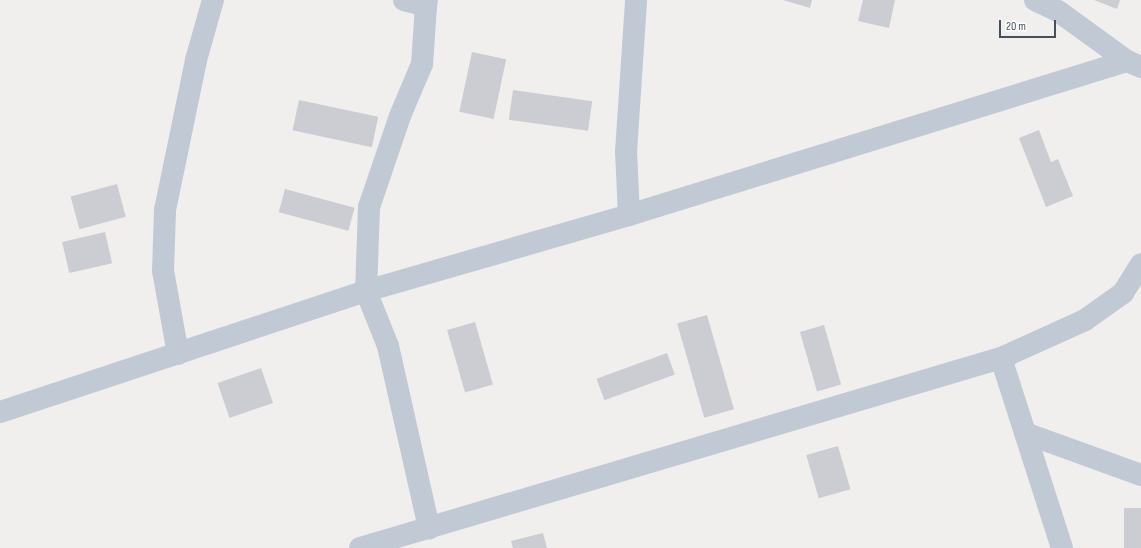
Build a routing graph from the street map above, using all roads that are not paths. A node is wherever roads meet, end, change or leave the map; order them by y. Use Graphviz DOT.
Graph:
graph roads {
  1 [pos="213,0"];
  2 [pos="404,0"];
  3 [pos="636,0"];
  4 [pos="1035,0"];
  5 [pos="427,3"];
  6 [pos="1134,64"];
  7 [pos="629,215"];
  8 [pos="1141,264"];
  9 [pos="366,291"];
  10 [pos="178,354"];
  11 [pos="1001,358"];
  12 [pos="0,412"];
  13 [pos="1025,433"];
  14 [pos="1141,475"];
  15 [pos="429,528"];
  16 [pos="360,548"];
  17 [pos="1062,548"];
  1 -- 10 [label="street"];
  2 -- 5 [label="street"];
  3 -- 7 [label="street"];
  4 -- 6 [label="street"];
  5 -- 9 [label="street"];
  6 -- 7 [label="street"];
  7 -- 9 [label="street"];
  8 -- 11 [label="street"];
  9 -- 10 [label="street"];
  9 -- 15 [label="street"];
  10 -- 12 [label="street"];
  11 -- 13 [label="street"];
  11 -- 15 [label="street"];
  13 -- 14 [label="street"];
  13 -- 17 [label="street"];
  15 -- 16 [label="street"];
}
